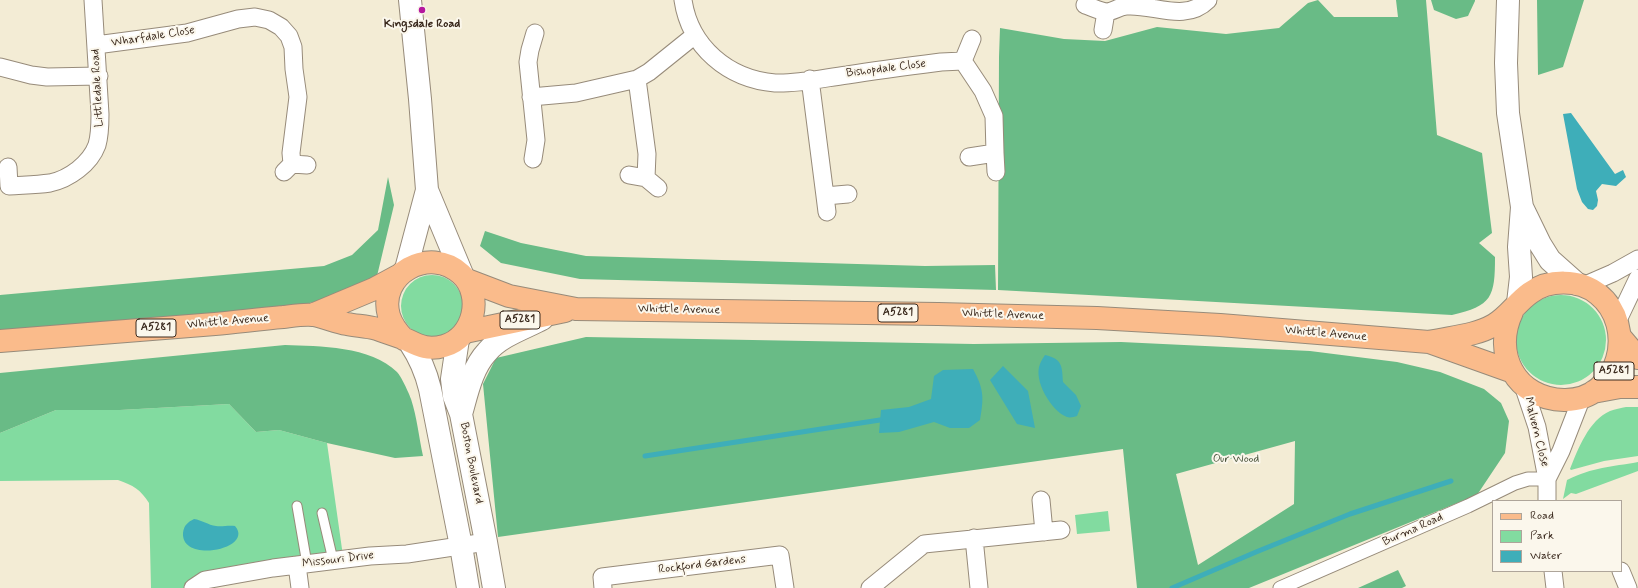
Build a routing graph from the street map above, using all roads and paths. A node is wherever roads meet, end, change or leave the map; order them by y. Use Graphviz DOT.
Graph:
graph roads {
  1 [pos="93,0"];
  2 [pos="410,0"];
  3 [pos="683,0"];
  4 [pos="1208,0"];
  5 [pos="1508,0"];
  6 [pos="1085,5"];
  7 [pos="1106,12"];
  8 [pos="1103,30"];
  9 [pos="535,33"];
  10 [pos="695,35"];
  11 [pos="972,39"];
  12 [pos="96,45"];
  13 [pos="963,61"];
  14 [pos="0,66"];
  15 [pos="99,76"];
  16 [pos="637,79"];
  17 [pos="810,79"];
  18 [pos="531,97"];
  19 [pos="996,153"];
  20 [pos="969,157"];
  21 [pos="532,161"];
  22 [pos="8,167"];
  23 [pos="294,167"];
  24 [pos="996,172"];
  25 [pos="629,176"];
  26 [pos="5,186"];
  27 [pos="427,190"];
  28 [pos="848,194"];
  29 [pos="1522,207"];
  30 [pos="1638,260"];
  31 [pos="402,272"];
  32 [pos="464,277"];
  33 [pos="1638,278"];
  34 [pos="1580,285"];
  35 [pos="576,308"];
  36 [pos="1515,308"];
  37 [pos="552,313"];
  38 [pos="312,315"];
  39 [pos="1620,330"];
  40 [pos="461,336"];
  41 [pos="0,341"];
  42 [pos="407,341"];
  43 [pos="1429,342"];
  44 [pos="1638,358"];
  45 [pos="1518,379"];
  46 [pos="1638,387"];
  47 [pos="1587,395"];
  48 [pos="461,414"];
  49 [pos="1547,479"];
  50 [pos="1041,500"];
  51 [pos="1546,500"];
  52 [pos="297,506"];
  53 [pos="322,513"];
  54 [pos="1061,530"];
  55 [pos="1044,532"];
  56 [pos="974,538"];
  57 [pos="486,542"];
  58 [pos="461,546"];
  59 [pos="333,560"];
  60 [pos="302,564"];
  61 [pos="1553,572"];
  62 [pos="1621,572"];
  63 [pos="193,588"];
  64 [pos="300,588"];
  65 [pos="468,588"];
  66 [pos="494,588"];
  67 [pos="603,588"];
  68 [pos="785,588"];
  69 [pos="870,588"];
  70 [pos="979,588"];
  71 [pos="1280,588"];
  72 [pos="1555,588"];
  73 [pos="1628,588"];
  1 -- 12 [label="street, Littledale Road"];
  2 -- 27 [label="street"];
  3 -- 10 [label="street, Bishopdale Close"];
  4 -- 7 [label="street"];
  5 -- 29 [label="street"];
  6 -- 7 [label="street"];
  7 -- 8 [label="street"];
  9 -- 18 [label="street"];
  10 -- 16 [label="street"];
  10 -- 17 [label="street, Bishopdale Close"];
  11 -- 13 [label="street"];
  12 -- 15 [label="street, Littledale Road"];
  12 -- 23 [label="street, Wharfdale Close"];
  13 -- 17 [label="street, Bishopdale Close"];
  13 -- 19 [label="street"];
  14 -- 15 [label="street"];
  15 -- 26 [label="street, Littledale Road"];
  16 -- 18 [label="street"];
  16 -- 25 [label="street"];
  17 -- 28 [label="street"];
  18 -- 21 [label="street"];
  19 -- 20 [label="street"];
  19 -- 24 [label="street"];
  22 -- 26 [label="street, Littledale Road"];
  27 -- 31 [label="street"];
  27 -- 32 [label="street"];
  29 -- 34 [label="street"];
  29 -- 36 [label="street"];
  30 -- 34 [label="street"];
  31 -- 32 [label="main road, A5281"];
  31 -- 38 [label="main road, Whittle Avenue / A5281"];
  31 -- 42 [label="main road"];
  32 -- 35 [label="main road, Whittle Avenue / A5281"];
  32 -- 40 [label="main road"];
  33 -- 39 [label="street"];
  34 -- 36 [label="main road, A5281"];
  34 -- 39 [label="main road, A5281"];
  35 -- 37 [label="main road, Whittle Avenue / A5281"];
  35 -- 43 [label="main road, Whittle Avenue / A5281"];
  36 -- 43 [label="main road, Whittle Avenue / A5281"];
  36 -- 45 [label="main road"];
  37 -- 40 [label="main road, Whittle Avenue / A5281"];
  37 -- 48 [label="street"];
  38 -- 41 [label="main road, Whittle Avenue / A5281"];
  38 -- 42 [label="main road, Whittle Avenue / A5281"];
  39 -- 44 [label="main road, A5281"];
  39 -- 47 [label="main road, A5281"];
  40 -- 42 [label="main road, A5281"];
  40 -- 48 [label="street, Boston Boulevard"];
  42 -- 58 [label="street"];
  43 -- 45 [label="main road, Whittle Avenue / A5281"];
  45 -- 47 [label="main road, A5281"];
  45 -- 49 [label="street, Malvern Close"];
  46 -- 47 [label="main road, A5281"];
  47 -- 49 [label="street, Malvern Close"];
  48 -- 57 [label="street, Boston Boulevard"];
  49 -- 51 [label="street, Malvern Close"];
  49 -- 71 [label="street, Burma Road"];
  50 -- 55 [label="street"];
  52 -- 60 [label="lane"];
  53 -- 59 [label="lane"];
  54 -- 55 [label="street"];
  55 -- 56 [label="street"];
  56 -- 69 [label="street"];
  56 -- 70 [label="street"];
  57 -- 58 [label="street, Missouri Drive"];
  57 -- 66 [label="street, Boston Boulevard"];
  58 -- 59 [label="street, Missouri Drive"];
  58 -- 65 [label="street"];
  59 -- 60 [label="street, Missouri Drive"];
  60 -- 63 [label="street, Missouri Drive"];
  60 -- 64 [label="street"];
  61 -- 72 [label="street"];
  62 -- 73 [label="street"];
  67 -- 68 [label="street, Rockford Gardens"];
}
